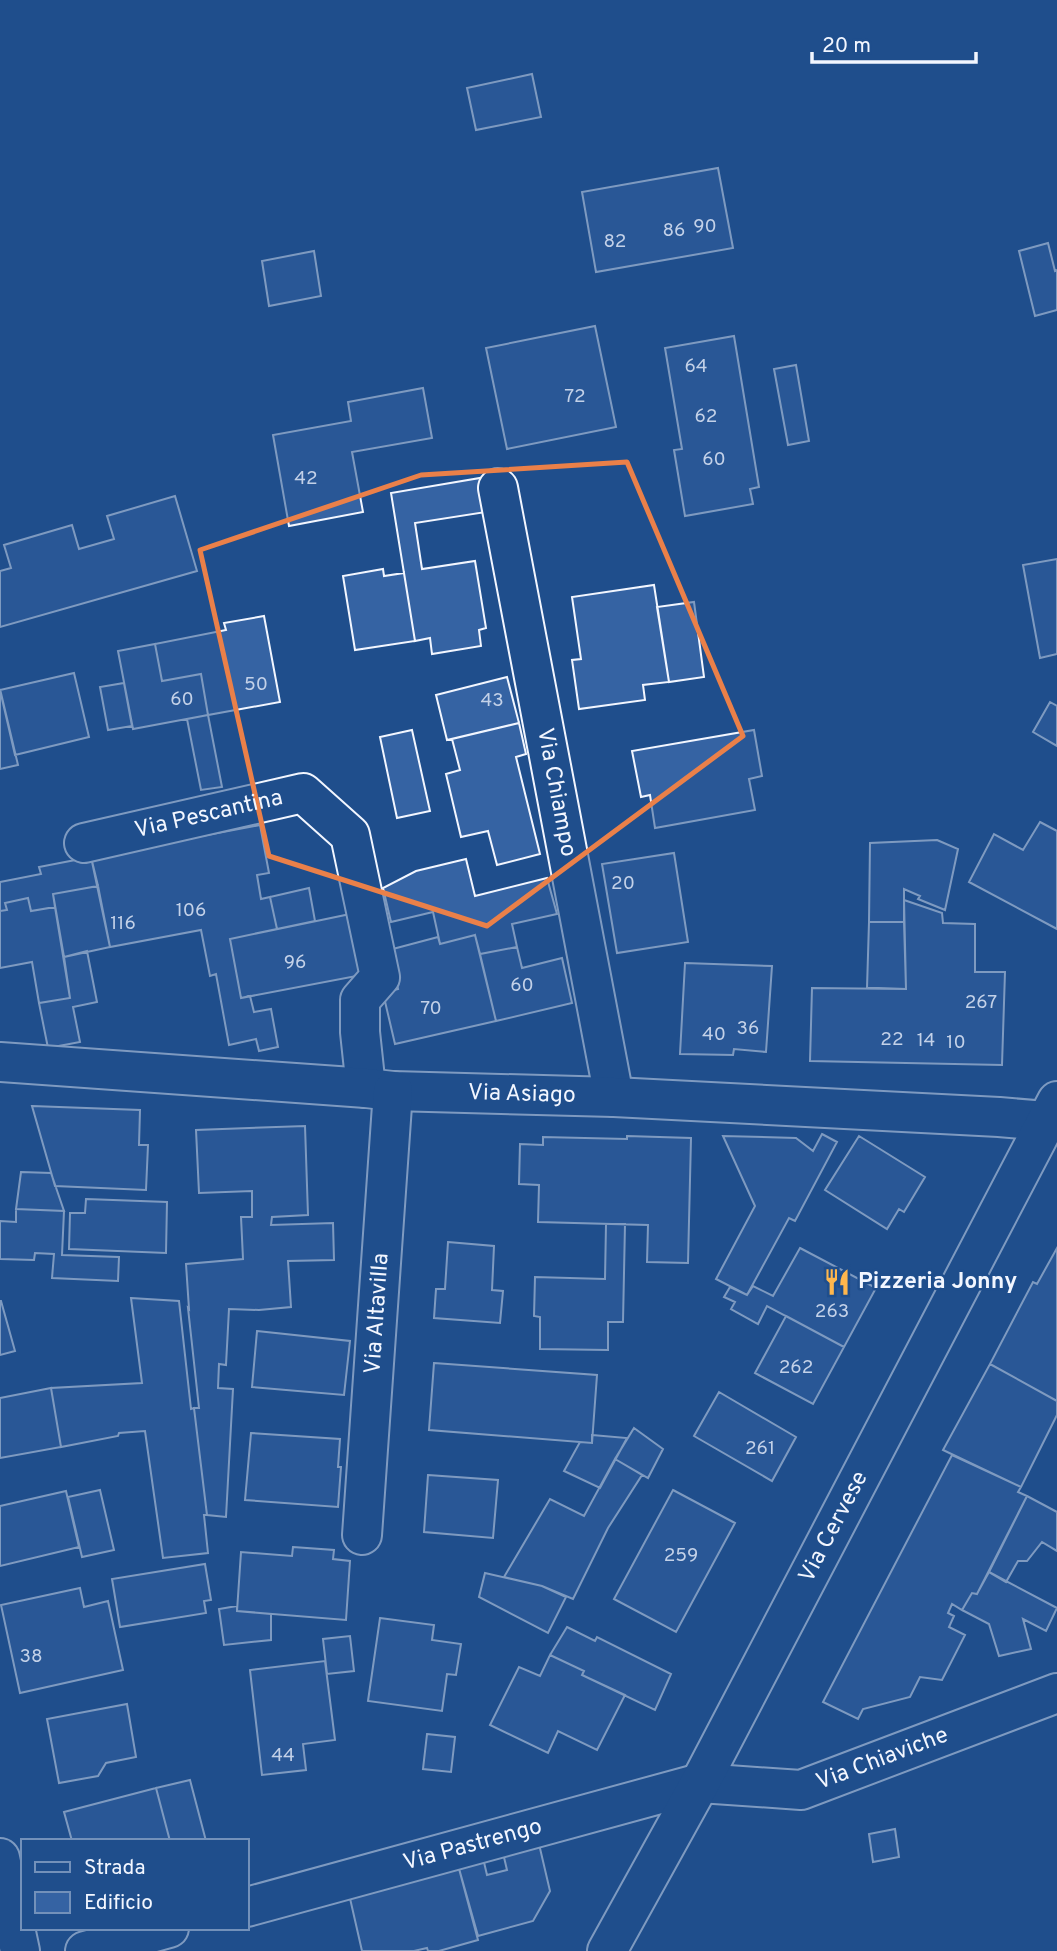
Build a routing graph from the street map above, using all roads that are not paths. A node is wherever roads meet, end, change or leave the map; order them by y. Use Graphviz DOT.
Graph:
graph roads {
  1 [pos="498,488"];
  2 [pos="84,843"];
  3 [pos="0,1062"];
  4 [pos="380,1089"];
  5 [pos="614,1097"];
  6 [pos="1052,1111"];
  7 [pos="362,1535"];
  8 [pos="1057,1693"];
  9 [pos="700,1783"];
  10 [pos="0,1858"];
  11 [pos="248,1907"];
  12 [pos="162,1930"];
  13 [pos="20,1951"];
  14 [pos="85,1951"];
  15 [pos="607,1951"];
  1 -- 5 [label="street, Via Chiampo"];
  2 -- 4 [label="street, Via Pescantina"];
  3 -- 4 [label="street, Via Asiago"];
  4 -- 5 [label="street, Via Asiago"];
  4 -- 7 [label="street, Via Altavilla"];
  5 -- 6 [label="street, Via Asiago"];
  6 -- 9 [label="street, Via Cervese"];
  8 -- 9 [label="street, Via Chiaviche"];
  9 -- 11 [label="street, Via Pastrengo"];
  9 -- 15 [label="street, Via Cervese"];
  10 -- 13 [label="street"];
  12 -- 14 [label="street"];
}
